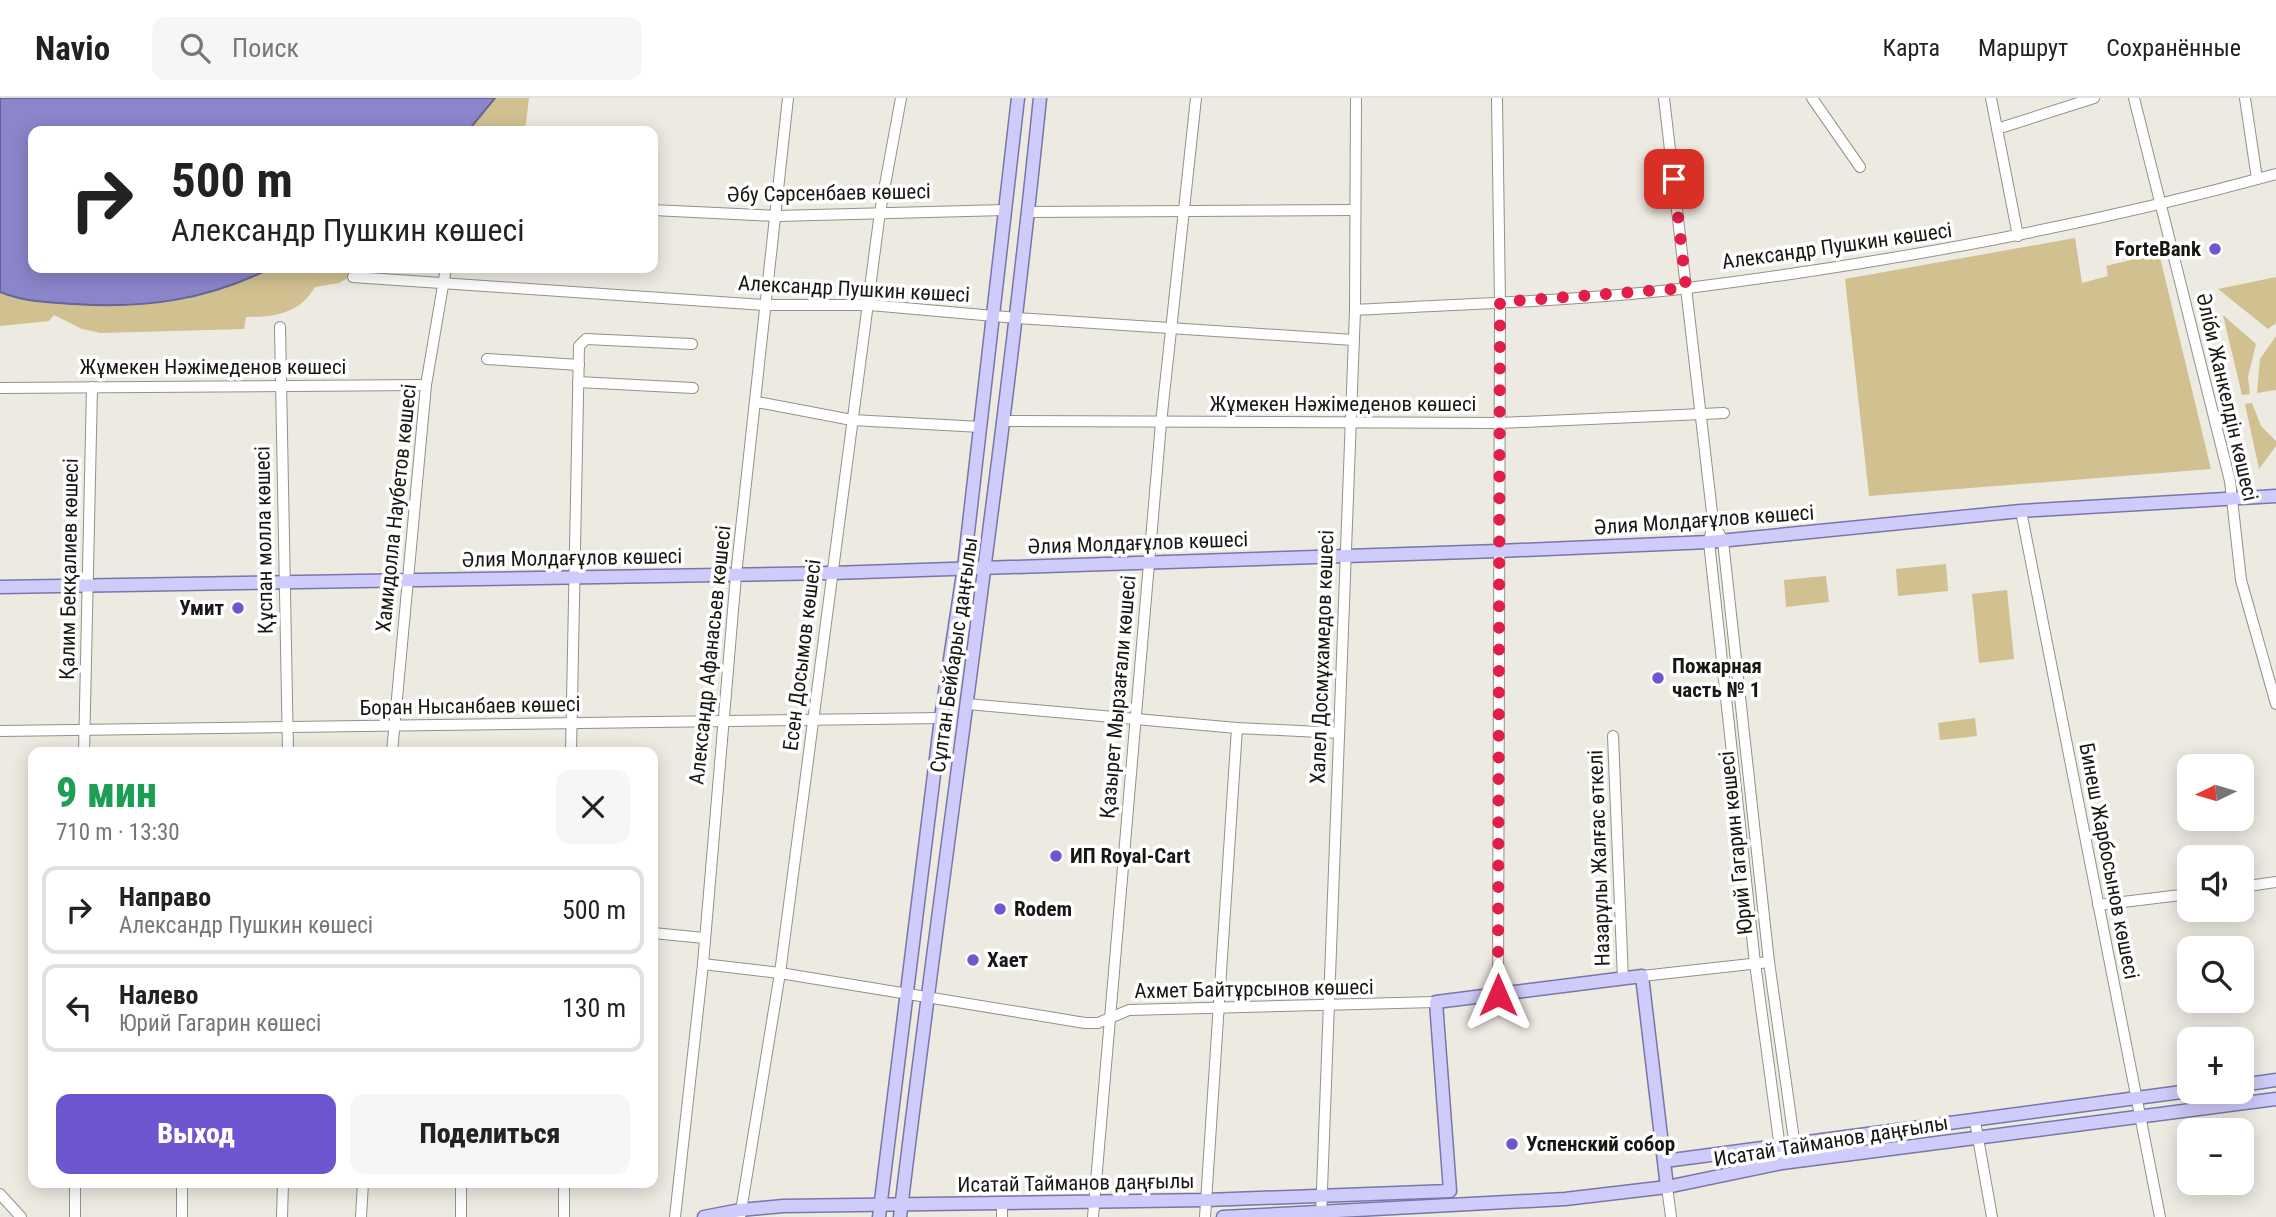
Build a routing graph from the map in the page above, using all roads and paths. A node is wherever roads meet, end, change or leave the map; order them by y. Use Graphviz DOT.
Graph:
graph roads {
  1 [pos="788,98"];
  2 [pos="901,98"];
  3 [pos="1018,98"];
  4 [pos="1040,98"];
  5 [pos="1196,98"];
  6 [pos="1356,98"];
  7 [pos="1497,98"];
  8 [pos="1664,98"];
  9 [pos="1812,98"];
  10 [pos="1991,98"];
  11 [pos="2094,98"];
  12 [pos="2134,98"];
  13 [pos="2245,98"];
  14 [pos="1997,129"];
  15 [pos="1860,167"];
  16 [pos="2276,174"];
  17 [pos="2256,179"];
  18 [pos="2160,204"];
  19 [pos="1005,209"];
  20 [pos="658,210"];
  21 [pos="1355,210"];
  22 [pos="1183,211"];
  23 [pos="880,212"];
  24 [pos="1028,212"];
  25 [pos="777,216"];
  26 [pos="2018,236"];
  27 [pos="445,273"];
  28 [pos="354,277"];
  29 [pos="444,283"];
  30 [pos="1686,288"];
  31 [pos="1500,302"];
  32 [pos="765,304"];
  33 [pos="870,305"];
  34 [pos="1355,310"];
  35 [pos="992,314"];
  36 [pos="1017,318"];
  37 [pos="280,327"];
  38 [pos="1171,328"];
  39 [pos="1353,340"];
  40 [pos="692,344"];
  41 [pos="487,359"];
  42 [pos="579,365"];
  43 [pos="578,383"];
  44 [pos="279,386"];
  45 [pos="426,386"];
  46 [pos="92,387"];
  47 [pos="0,388"];
  48 [pos="693,388"];
  49 [pos="757,401"];
  50 [pos="1699,413"];
  51 [pos="1724,413"];
  52 [pos="852,421"];
  53 [pos="1004,421"];
  54 [pos="1161,423"];
  55 [pos="1351,423"];
  56 [pos="1500,423"];
  57 [pos="981,427"];
  58 [pos="2276,496"];
  59 [pos="2232,499"];
  60 [pos="2021,511"];
  61 [pos="1713,521"];
  62 [pos="1723,541"];
  63 [pos="1709,542"];
  64 [pos="1498,551"];
  65 [pos="1344,556"];
  66 [pos="1150,562"];
  67 [pos="987,567"];
  68 [pos="964,568"];
  69 [pos="832,573"];
  70 [pos="736,575"];
  71 [pos="574,577"];
  72 [pos="407,580"];
  73 [pos="284,582"];
  74 [pos="88,585"];
  75 [pos="0,587"];
  76 [pos="967,704"];
  77 [pos="2276,704"];
  78 [pos="941,718"];
  79 [pos="1135,718"];
  80 [pos="813,720"];
  81 [pos="722,722"];
  82 [pos="572,724"];
  83 [pos="288,726"];
  84 [pos="394,727"];
  85 [pos="1237,728"];
  86 [pos="85,730"];
  87 [pos="0,731"];
  88 [pos="1339,733"];
  89 [pos="1614,736"];
  90 [pos="84,747"];
  91 [pos="288,747"];
  92 [pos="392,747"];
  93 [pos="571,747"];
  94 [pos="924,853"];
  95 [pos="946,856"];
  96 [pos="2276,882"];
  97 [pos="2254,885"];
  98 [pos="2177,895"];
  99 [pos="2098,905"];
  100 [pos="658,933"];
  101 [pos="704,938"];
  102 [pos="1769,962"];
  103 [pos="1755,963"];
  104 [pos="703,964"];
  105 [pos="780,973"];
  106 [pos="1642,976"];
  107 [pos="1623,979"];
  108 [pos="906,993"];
  109 [pos="1498,995"];
  110 [pos="927,997"];
  111 [pos="1436,1002"];
  112 [pos="1329,1007"];
  113 [pos="1217,1010"];
  114 [pos="1110,1018"];
  115 [pos="2276,1080"];
  116 [pos="2254,1083"];
  117 [pos="2177,1093"];
  118 [pos="2137,1098"];
  119 [pos="2276,1098"];
  120 [pos="2141,1115"];
  121 [pos="1975,1121"];
  122 [pos="1978,1138"];
  123 [pos="1794,1146"];
  124 [pos="1779,1148"];
  125 [pos="1665,1161"];
  126 [pos="1797,1161"];
  127 [pos="1782,1163"];
  128 [pos="1667,1187"];
  129 [pos="75,1188"];
  130 [pos="183,1188"];
  131 [pos="283,1188"];
  132 [pos="363,1188"];
  133 [pos="461,1188"];
  134 [pos="564,1188"];
  135 [pos="1450,1191"];
  136 [pos="0,1194"];
  137 [pos="1321,1196"];
  138 [pos="1206,1200"];
  139 [pos="1002,1202"];
  140 [pos="1094,1203"];
  141 [pos="880,1211"];
  142 [pos="901,1211"];
  143 [pos="1452,1211"];
  144 [pos="783,1212"];
  145 [pos="740,1213"];
  146 [pos="1321,1215"];
  147 [pos="21,1217"];
  148 [pos="75,1217"];
  149 [pos="182,1217"];
  150 [pos="282,1217"];
  151 [pos="361,1217"];
  152 [pos="461,1217"];
  153 [pos="564,1217"];
  154 [pos="675,1217"];
  155 [pos="704,1217"];
  156 [pos="1002,1217"];
  157 [pos="1093,1217"];
  158 [pos="1205,1217"];
  159 [pos="1223,1217"];
  160 [pos="1671,1217"];
  161 [pos="1992,1217"];
  162 [pos="2160,1217"];
  1 -- 25 [label="street, Александр Афанасьев көшесі"];
  2 -- 23 [label="street, Есен Досымов көшесі"];
  3 -- 19 [label="main road, Сұлтан Бейбарыс даңғылы"];
  4 -- 24 [label="main road, Сұлтан Бейбарыс даңғылы"];
  5 -- 22 [label="street, Қазырет Мырзағали көшесі"];
  6 -- 21 [label="street, Халел Досмұхамедов көшесі"];
  7 -- 31 [label="street"];
  8 -- 30 [label="street, Юрий Гагарин көшесі"];
  9 -- 15 [label="street"];
  10 -- 14 [label="street"];
  11 -- 14 [label="street"];
  12 -- 18 [label="street, Әліби Жанкелдін көшесі"];
  13 -- 17 [label="street"];
  14 -- 26 [label="street"];
  16 -- 17 [label="street, Александр Пушкин көшесі"];
  17 -- 18 [label="street, Александр Пушкин көшесі"];
  18 -- 26 [label="street, Александр Пушкин көшесі"];
  18 -- 59 [label="street, Әліби Жанкелдін көшесі"];
  19 -- 23 [label="street, Әбу Сәрсенбаев көшесі"];
  19 -- 35 [label="main road, Сұлтан Бейбарыс даңғылы"];
  20 -- 25 [label="street, Әбу Сәрсенбаев көшесі"];
  21 -- 22 [label="street"];
  21 -- 34 [label="street, Халел Досмұхамедов көшесі"];
  22 -- 24 [label="street"];
  22 -- 38 [label="street, Қазырет Мырзағали көшесі"];
  23 -- 25 [label="street, Әбу Сәрсенбаев көшесі"];
  23 -- 33 [label="street, Есен Досымов көшесі"];
  24 -- 36 [label="main road, Сұлтан Бейбарыс даңғылы"];
  25 -- 32 [label="street, Александр Афанасьев көшесі"];
  26 -- 30 [label="street, Александр Пушкин көшесі"];
  27 -- 29 [label="street, Хамидолла Наубетов көшесі"];
  28 -- 29 [label="street, Александр Пушкин көшесі"];
  29 -- 32 [label="street, Александр Пушкин көшесі"];
  29 -- 45 [label="street, Хамидолла Наубетов көшесі"];
  30 -- 31 [label="street, Александр Пушкин көшесі"];
  30 -- 50 [label="street, Юрий Гагарин көшесі"];
  31 -- 34 [label="street, Александр Пушкин көшесі"];
  31 -- 56 [label="street"];
  32 -- 33 [label="street, Александр Пушкин көшесі"];
  32 -- 49 [label="street, Александр Афанасьев көшесі"];
  33 -- 35 [label="street, Александр Пушкин көшесі"];
  33 -- 52 [label="street, Есен Досымов көшесі"];
  34 -- 39 [label="street, Халел Досмұхамедов көшесі"];
  35 -- 36 [label="street, Александр Пушкин көшесі"];
  35 -- 57 [label="main road, Сұлтан Бейбарыс даңғылы"];
  36 -- 38 [label="street, Александр Пушкин көшесі"];
  36 -- 53 [label="main road, Сұлтан Бейбарыс даңғылы"];
  37 -- 44 [label="street, Құспан молла көшесі"];
  38 -- 39 [label="street, Александр Пушкин көшесі"];
  38 -- 54 [label="street, Қазырет Мырзағали көшесі"];
  39 -- 55 [label="street, Халел Досмұхамедов көшесі"];
  40 -- 42 [label="street"];
  41 -- 42 [label="street"];
  42 -- 43 [label="street"];
  43 -- 48 [label="street"];
  43 -- 71 [label="street"];
  44 -- 45 [label="street, Жұмекен Нәжімеденов көшесі"];
  44 -- 46 [label="street, Жұмекен Нәжімеденов көшесі"];
  44 -- 73 [label="street, Құспан молла көшесі"];
  45 -- 72 [label="street, Хамидолла Наубетов көшесі"];
  46 -- 47 [label="street, Жұмекен Нәжімеденов көшесі"];
  46 -- 74 [label="street, Қалим Бекқалиев көшесі"];
  49 -- 52 [label="street"];
  49 -- 70 [label="street, Александр Афанасьев көшесі"];
  50 -- 51 [label="street, Жұмекен Нәжімеденов көшесі"];
  50 -- 56 [label="street, Жұмекен Нәжімеденов көшесі"];
  50 -- 61 [label="street, Юрий Гагарин көшесі"];
  52 -- 57 [label="street"];
  52 -- 69 [label="street, Есен Досымов көшесі"];
  53 -- 54 [label="street, Жұмекен Нәжімеденов көшесі"];
  53 -- 67 [label="main road, Сұлтан Бейбарыс даңғылы"];
  54 -- 55 [label="street, Жұмекен Нәжімеденов көшесі"];
  54 -- 66 [label="street, Қазырет Мырзағали көшесі"];
  55 -- 56 [label="street, Жұмекен Нәжімеденов көшесі"];
  55 -- 65 [label="street, Халел Досмұхамедов көшесі"];
  56 -- 64 [label="street"];
  57 -- 68 [label="main road, Сұлтан Бейбарыс даңғылы"];
  58 -- 59 [label="main road, Әлия Молдағұлов көшесі"];
  59 -- 60 [label="main road, Әлия Молдағұлов көшесі"];
  59 -- 77 [label="street, Әліби Жанкелдін көшесі"];
  60 -- 62 [label="main road, Әлия Молдағұлов көшесі"];
  60 -- 99 [label="street, Бинеш Жарбосынов көшесі"];
  61 -- 62 [label="street, Юрий Гагарин көшесі"];
  61 -- 63 [label="street, Юрий Гагарин көшесі"];
  62 -- 63 [label="main road, Әлия Молдағұлов көшесі"];
  62 -- 102 [label="street, Юрий Гагарин көшесі"];
  63 -- 64 [label="main road, Әлия Молдағұлов көшесі"];
  63 -- 103 [label="street, Юрий Гагарин көшесі"];
  64 -- 65 [label="main road, Әлия Молдағұлов көшесі"];
  64 -- 109 [label="street"];
  65 -- 66 [label="main road, Әлия Молдағұлов көшесі"];
  65 -- 88 [label="street, Халел Досмұхамедов көшесі"];
  66 -- 67 [label="main road, Әлия Молдағұлов көшесі"];
  66 -- 79 [label="street, Қазырет Мырзағали көшесі"];
  67 -- 68 [label="main road, Әлия Молдағұлов көшесі"];
  67 -- 76 [label="main road, Сұлтан Бейбарыс даңғылы"];
  68 -- 69 [label="main road, Әлия Молдағұлов көшесі"];
  68 -- 78 [label="main road, Сұлтан Бейбарыс даңғылы"];
  69 -- 70 [label="main road, Әлия Молдағұлов көшесі"];
  69 -- 80 [label="street, Есен Досымов көшесі"];
  70 -- 71 [label="main road, Әлия Молдағұлов көшесі"];
  70 -- 81 [label="street, Александр Афанасьев көшесі"];
  71 -- 72 [label="main road, Әлия Молдағұлов көшесі"];
  71 -- 82 [label="street"];
  72 -- 73 [label="main road, Әлия Молдағұлов көшесі"];
  72 -- 84 [label="street, Хамидолла Наубетов көшесі"];
  73 -- 74 [label="main road, Әлия Молдағұлов көшесі"];
  73 -- 83 [label="street, Құспан молла көшесі"];
  74 -- 75 [label="main road, Әлия Молдағұлов көшесі"];
  74 -- 86 [label="street, Қалим Бекқалиев көшесі"];
  76 -- 79 [label="street"];
  76 -- 95 [label="main road, Сұлтан Бейбарыс даңғылы"];
  78 -- 80 [label="street, Боран Нысанбаев көшесі"];
  78 -- 94 [label="main road, Сұлтан Бейбарыс даңғылы"];
  79 -- 85 [label="street"];
  79 -- 114 [label="street, Қазырет Мырзағали көшесі"];
  80 -- 81 [label="street, Боран Нысанбаев көшесі"];
  80 -- 105 [label="street, Есен Досымов көшесі"];
  81 -- 82 [label="street, Боран Нысанбаев көшесі"];
  81 -- 101 [label="street, Александр Афанасьев көшесі"];
  82 -- 84 [label="street, Боран Нысанбаев көшесі"];
  82 -- 93 [label="street"];
  83 -- 84 [label="street, Боран Нысанбаев көшесі"];
  83 -- 86 [label="street, Боран Нысанбаев көшесі"];
  83 -- 91 [label="street, Құспан молла көшесі"];
  84 -- 92 [label="street, Хамидолла Наубетов көшесі"];
  85 -- 88 [label="street"];
  85 -- 113 [label="street"];
  86 -- 87 [label="street, Боран Нысанбаев көшесі"];
  86 -- 90 [label="street, Қалим Бекқалиев көшесі"];
  88 -- 112 [label="street, Халел Досмұхамедов көшесі"];
  89 -- 107 [label="street, Назарұлы Жалғас өткелі"];
  94 -- 95 [label="main road"];
  94 -- 108 [label="main road, Сұлтан Бейбарыс даңғылы"];
  95 -- 110 [label="main road, Сұлтан Бейбарыс даңғылы"];
  96 -- 97 [label="street"];
  98 -- 99 [label="street"];
  99 -- 118 [label="street, Бинеш Жарбосынов көшесі"];
  100 -- 101 [label="street"];
  101 -- 104 [label="street, Александр Афанасьев көшесі"];
  102 -- 103 [label="street, Ахмет Байтұрсынов көшесі"];
  102 -- 123 [label="street, Юрий Гагарин көшесі"];
  103 -- 106 [label="street, Ахмет Байтұрсынов көшесі"];
  103 -- 124 [label="street, Юрий Гагарин көшесі"];
  104 -- 105 [label="street, Ахмет Байтұрсынов көшесі"];
  104 -- 154 [label="street, Александр Афанасьев көшесі"];
  105 -- 108 [label="street, Ахмет Байтұрсынов көшесі"];
  105 -- 145 [label="street, Есен Досымов көшесі"];
  106 -- 107 [label="main road, Ахмет Байтұрсынов көшесі"];
  106 -- 125 [label="main road"];
  107 -- 109 [label="main road, Ахмет Байтұрсынов көшесі"];
  108 -- 110 [label="street, Ахмет Байтұрсынов көшесі"];
  108 -- 141 [label="main road, Сұлтан Бейбарыс даңғылы"];
  109 -- 111 [label="main road, Ахмет Байтұрсынов көшесі"];
  110 -- 114 [label="street, Ахмет Байтұрсынов көшесі"];
  110 -- 142 [label="main road, Сұлтан Бейбарыс даңғылы"];
  111 -- 112 [label="street, Ахмет Байтұрсынов көшесі"];
  111 -- 135 [label="main road"];
  112 -- 113 [label="street, Ахмет Байтұрсынов көшесі"];
  112 -- 137 [label="street, Халел Досмұхамедов көшесі"];
  113 -- 114 [label="street, Ахмет Байтұрсынов көшесі"];
  113 -- 138 [label="street"];
  114 -- 140 [label="street, Қазырет Мырзағали көшесі"];
  115 -- 116 [label="main road"];
  117 -- 118 [label="main road, Исатай Тайманов даңғылы"];
  118 -- 120 [label="street, Бинеш Жарбосынов көшесі"];
  118 -- 121 [label="main road, Исатай Тайманов даңғылы"];
  119 -- 120 [label="main road, Исатай Тайманов даңғылы"];
  120 -- 122 [label="main road, Исатай Тайманов даңғылы"];
  120 -- 162 [label="street, Бинеш Жарбосынов көшесі"];
  121 -- 122 [label="street"];
  121 -- 123 [label="main road, Исатай Тайманов даңғылы"];
  122 -- 126 [label="main road, Исатай Тайманов даңғылы"];
  122 -- 161 [label="street"];
  123 -- 124 [label="main road, Исатай Тайманов даңғылы"];
  123 -- 126 [label="street, Юрий Гагарин көшесі"];
  124 -- 125 [label="main road, Исатай Тайманов даңғылы"];
  124 -- 127 [label="street, Юрий Гагарин көшесі"];
  125 -- 128 [label="main road"];
  126 -- 127 [label="main road, Исатай Тайманов даңғылы"];
  127 -- 128 [label="main road, Исатай Тайманов даңғылы"];
  128 -- 143 [label="main road, Исатай Тайманов даңғылы"];
  128 -- 160 [label="street"];
  129 -- 148 [label="street"];
  130 -- 149 [label="street"];
  131 -- 150 [label="street"];
  132 -- 151 [label="street"];
  133 -- 152 [label="street"];
  134 -- 153 [label="street"];
  135 -- 137 [label="main road, Исатай Тайманов даңғылы"];
  135 -- 143 [label="street"];
  136 -- 147 [label="street"];
  137 -- 138 [label="main road, Исатай Тайманов даңғылы"];
  137 -- 146 [label="street, Халел Досмұхамедов көшесі"];
  138 -- 140 [label="main road, Исатай Тайманов даңғылы"];
  138 -- 158 [label="street"];
  139 -- 140 [label="main road, Исатай Тайманов даңғылы"];
  139 -- 142 [label="main road, Исатай Тайманов даңғылы"];
  139 -- 156 [label="street"];
  140 -- 157 [label="street, Қазырет Мырзағали көшесі"];
  141 -- 142 [label="main road, Исатай Тайманов даңғылы"];
  141 -- 144 [label="main road, Исатай Тайманов даңғылы"];
  143 -- 146 [label="main road, Исатай Тайманов даңғылы"];
  144 -- 145 [label="main road, Исатай Тайманов даңғылы"];
  145 -- 155 [label="main road, Исатай Тайманов даңғылы"];
  146 -- 159 [label="main road, Исатай Тайманов даңғылы"];
}
